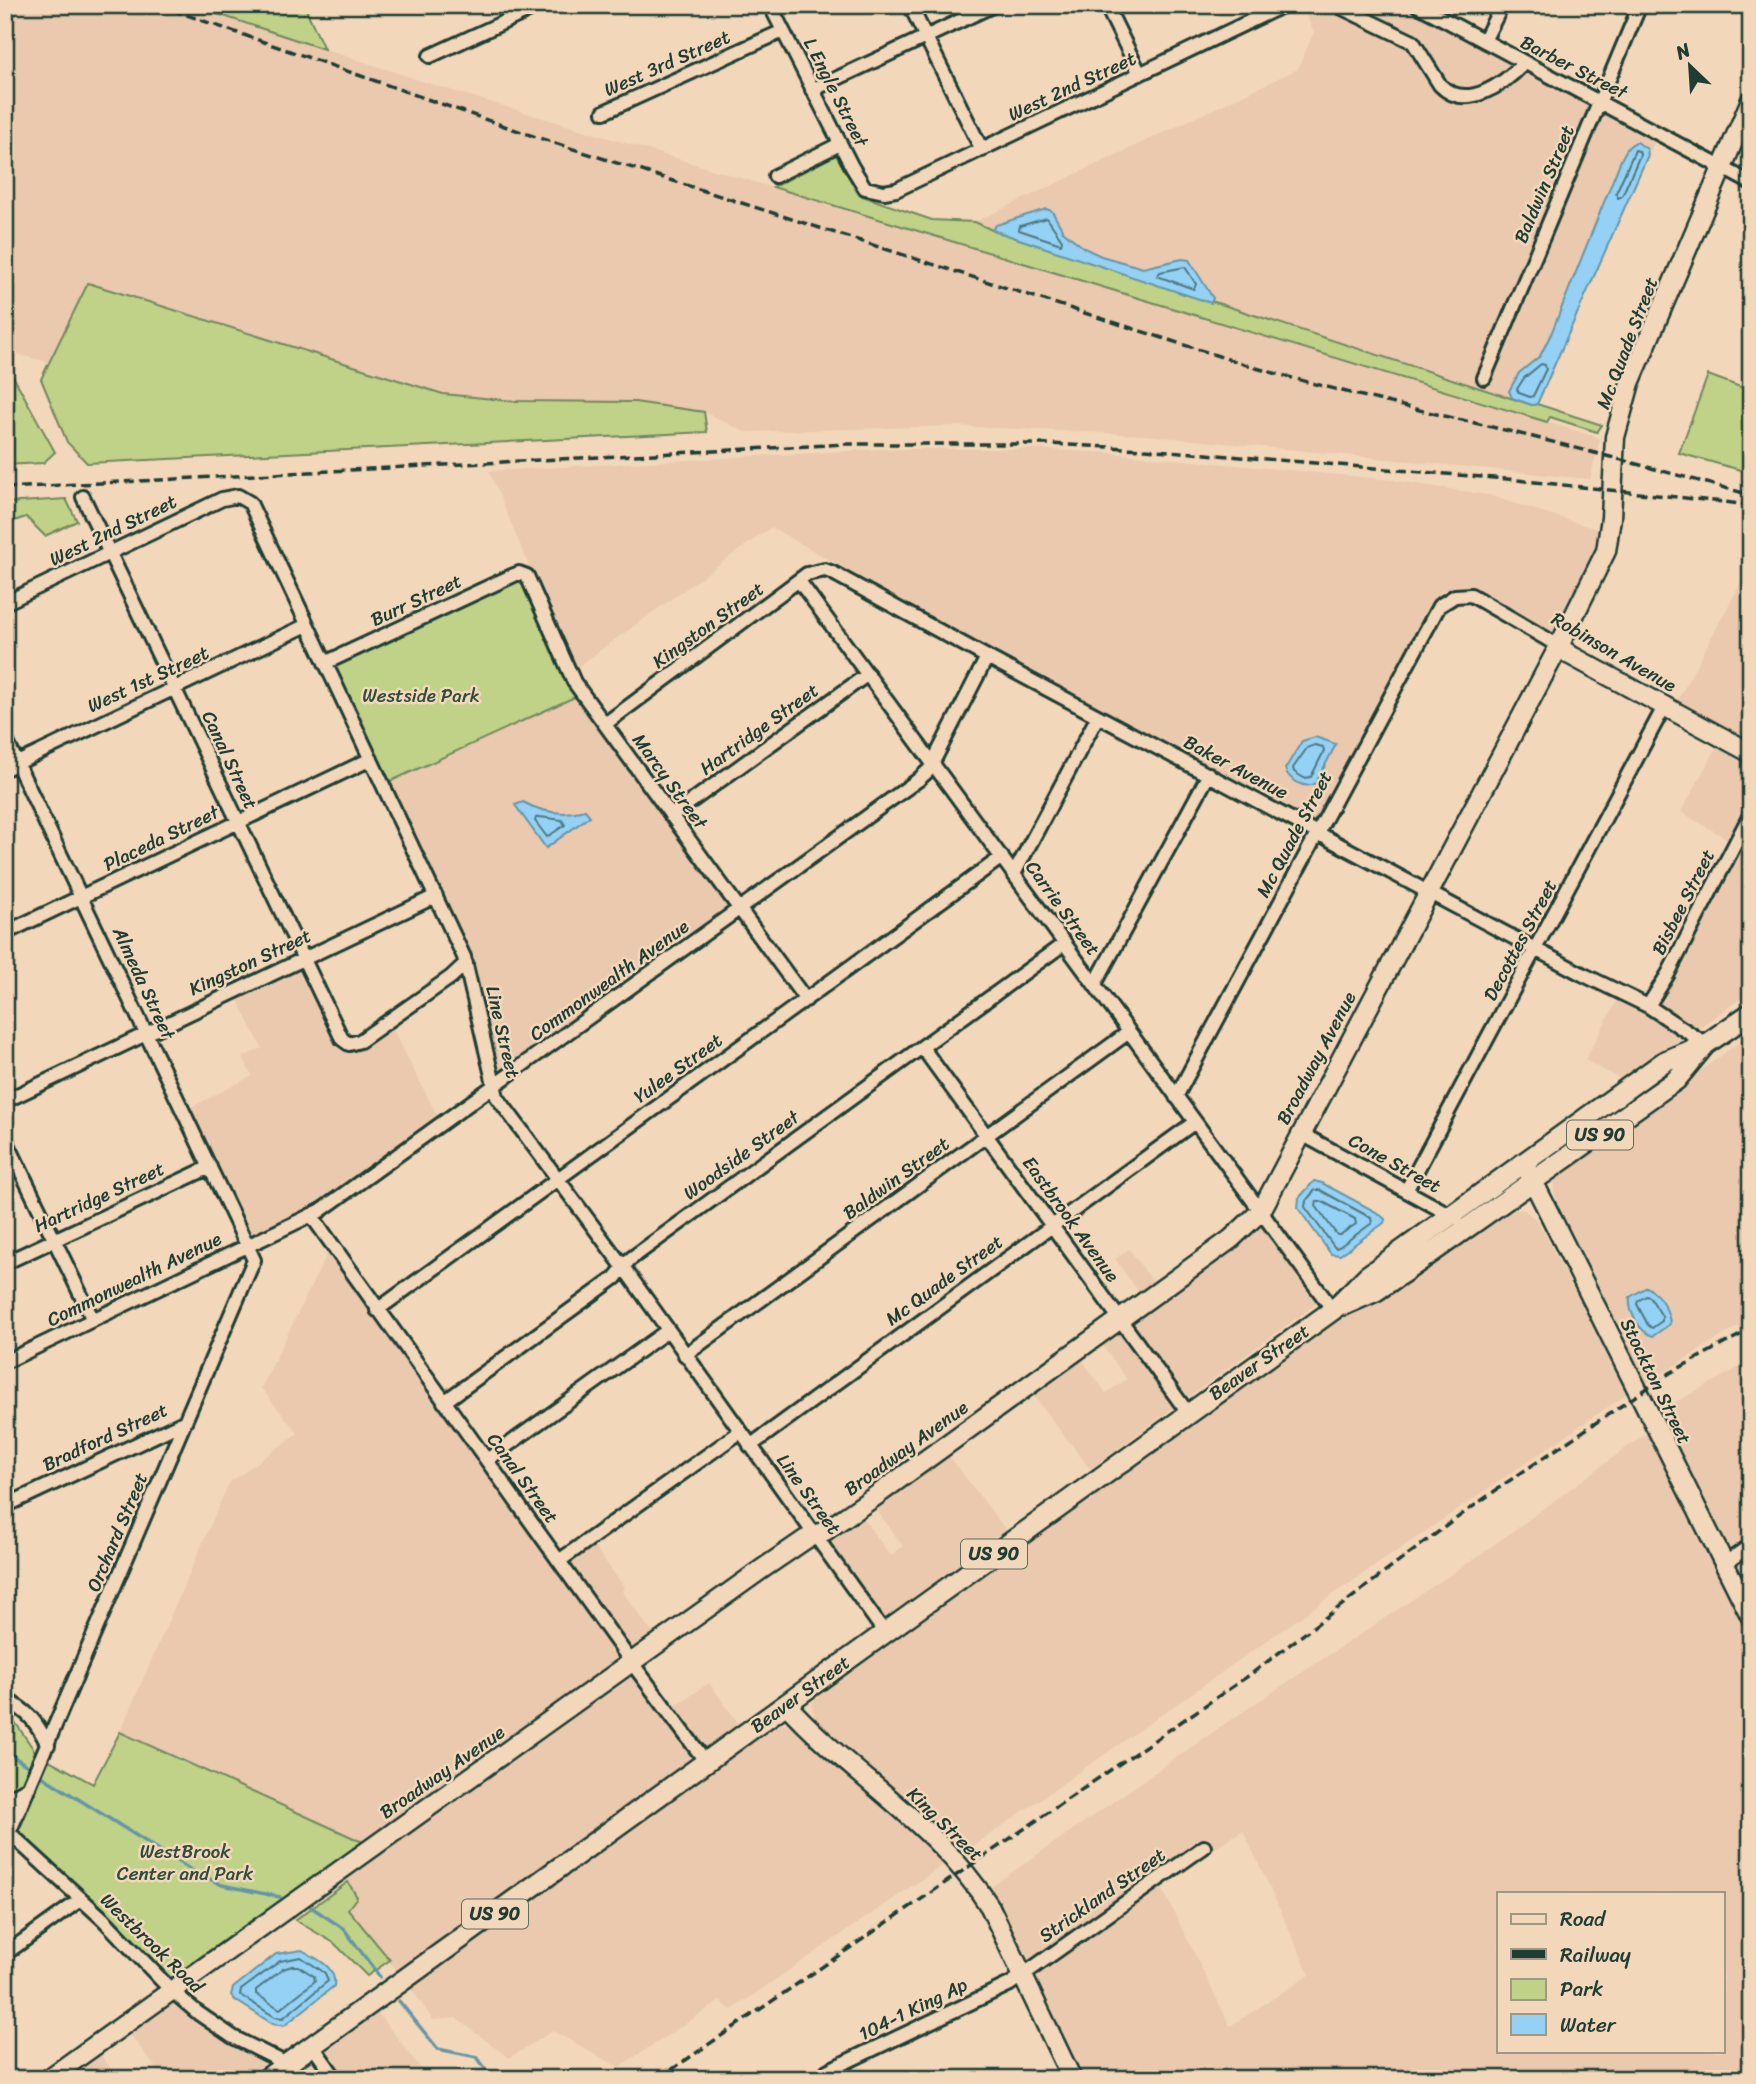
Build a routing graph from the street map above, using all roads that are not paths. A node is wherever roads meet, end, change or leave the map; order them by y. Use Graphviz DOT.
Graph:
graph roads {
  1 [pos="541,5"];
  2 [pos="770,5"];
  3 [pos="910,5"];
  4 [pos="994,5"];
  5 [pos="1106,5"];
  6 [pos="1284,5"];
  7 [pos="1336,5"];
  8 [pos="1417,5"];
  9 [pos="1502,5"];
  10 [pos="1640,5"];
  11 [pos="523,9"];
  12 [pos="783,31"];
  13 [pos="925,37"];
  14 [pos="1484,41"];
  15 [pos="430,56"];
  16 [pos="1520,68"];
  17 [pos="1140,74"];
  18 [pos="812,90"];
  19 [pos="1751,100"];
  20 [pos="1599,101"];
  21 [pos="604,112"];
  22 [pos="840,144"];
  23 [pos="982,149"];
  24 [pos="1722,168"];
  25 [pos="775,176"];
  26 [pos="1751,183"];
  27 [pos="873,191"];
  28 [pos="1484,378"];
  29 [pos="238,496"];
  30 [pos="83,497"];
  31 [pos="110,553"];
  32 [pos="524,574"];
  33 [pos="799,581"];
  34 [pos="1455,596"];
  35 [pos="5,603"];
  36 [pos="307,625"];
  37 [pos="1559,646"];
  38 [pos="987,657"];
  39 [pos="325,663"];
  40 [pos="868,674"];
  41 [pos="175,688"];
  42 [pos="1664,707"];
  43 [pos="1098,716"];
  44 [pos="605,724"];
  45 [pos="5,738"];
  46 [pos="1751,752"];
  47 [pos="370,759"];
  48 [pos="933,763"];
  49 [pos="11,766"];
  50 [pos="1209,774"];
  51 [pos="1751,813"];
  52 [pos="671,816"];
  53 [pos="239,822"];
  54 [pos="1319,833"];
  55 [pos="1002,858"];
  56 [pos="1014,874"];
  57 [pos="1429,890"];
  58 [pos="436,896"];
  59 [pos="82,897"];
  60 [pos="740,909"];
  61 [pos="5,933"];
  62 [pos="1065,943"];
  63 [pos="1537,949"];
  64 [pos="303,958"];
  65 [pos="466,963"];
  66 [pos="1095,984"];
  67 [pos="806,1000"];
  68 [pos="1648,1006"];
  69 [pos="1751,1013"];
  70 [pos="146,1032"];
  71 [pos="1129,1032"];
  72 [pos="1706,1044"];
  73 [pos="922,1047"];
  74 [pos="495,1086"];
  75 [pos="1176,1097"];
  76 [pos="5,1101"];
  77 [pos="1195,1122"];
  78 [pos="1300,1133"];
  79 [pos="986,1136"];
  80 [pos="5,1138"];
  81 [pos="1524,1163"];
  82 [pos="210,1167"];
  83 [pos="558,1179"];
  84 [pos="1534,1182"];
  85 [pos="1406,1191"];
  86 [pos="1261,1211"];
  87 [pos="1450,1215"];
  88 [pos="312,1216"];
  89 [pos="1472,1226"];
  90 [pos="1053,1227"];
  91 [pos="54,1240"];
  92 [pos="248,1245"];
  93 [pos="1405,1260"];
  94 [pos="5,1263"];
  95 [pos="624,1268"];
  96 [pos="377,1310"];
  97 [pos="1334,1310"];
  98 [pos="93,1320"];
  99 [pos="1119,1320"];
  100 [pos="667,1331"];
  101 [pos="685,1355"];
  102 [pos="5,1362"];
  103 [pos="444,1402"];
  104 [pos="1188,1413"];
  105 [pos="184,1422"];
  106 [pos="740,1432"];
  107 [pos="750,1446"];
  108 [pos="487,1460"];
  109 [pos="5,1506"];
  110 [pos="815,1535"];
  111 [pos="1751,1545"];
  112 [pos="559,1561"];
  113 [pos="1724,1564"];
  114 [pos="1751,1617"];
  115 [pos="885,1633"];
  116 [pos="632,1662"];
  117 [pos="5,1699"];
  118 [pos="786,1704"];
  119 [pos="48,1745"];
  120 [pos="706,1762"];
  121 [pos="30,1787"];
  122 [pos="5,1801"];
  123 [pos="7,1831"];
  124 [pos="1204,1847"];
  125 [pos="80,1900"];
  126 [pos="5,1954"];
  127 [pos="1022,1974"];
  128 [pos="172,1990"];
  129 [pos="312,2046"];
  130 [pos="287,2064"];
  131 [pos="48,2079"];
  132 [pos="266,2079"];
  133 [pos="336,2079"];
  134 [pos="822,2079"];
  135 [pos="1072,2079"];
  1 -- 11 [label="street"];
  2 -- 12 [label="street, L Engle Street"];
  3 -- 13 [label="street"];
  4 -- 13 [label="street"];
  5 -- 17 [label="street"];
  6 -- 17 [label="street, West 2nd Street"];
  7 -- 16 [label="street"];
  8 -- 14 [label="street, Barber Street"];
  9 -- 14 [label="street"];
  10 -- 20 [label="street, Baldwin Street"];
  11 -- 15 [label="street"];
  12 -- 18 [label="street, L Engle Street"];
  12 -- 21 [label="street, West 3rd Street"];
  13 -- 18 [label="street"];
  13 -- 23 [label="street"];
  14 -- 16 [label="street, Barber Street"];
  16 -- 20 [label="street, Barber Street"];
  17 -- 23 [label="street, West 2nd Street"];
  18 -- 22 [label="street, L Engle Street"];
  19 -- 24 [label="street, Mc Quade Street"];
  20 -- 24 [label="street, Barber Street"];
  20 -- 28 [label="street, Baldwin Street"];
  22 -- 25 [label="street"];
  22 -- 27 [label="street, L Engle Street"];
  23 -- 27 [label="street, West 2nd Street"];
  24 -- 26 [label="street, Barber Street"];
  24 -- 37 [label="street, Mc Quade Street"];
  29 -- 31 [label="street, West 2nd Street"];
  29 -- 36 [label="street, Line Street"];
  30 -- 31 [label="street, Canal Street"];
  31 -- 35 [label="street, West 2nd Street"];
  31 -- 41 [label="street, Canal Street"];
  32 -- 39 [label="street, Burr Street"];
  32 -- 44 [label="street, Marcy Street"];
  33 -- 38 [label="street, Baker Avenue"];
  33 -- 40 [label="street, Carrie Street"];
  33 -- 44 [label="street, Kingston Street"];
  34 -- 37 [label="street, Robinson Avenue"];
  34 -- 54 [label="street, Mc Quade Street"];
  36 -- 39 [label="street, Line Street"];
  36 -- 41 [label="street, West 1st Street"];
  37 -- 42 [label="street, Robinson Avenue"];
  37 -- 57 [label="street, Broadway Avenue"];
  38 -- 43 [label="street, Baker Avenue"];
  38 -- 48 [label="street, Commonwealth Avenue"];
  39 -- 47 [label="street, Line Street"];
  40 -- 48 [label="street, Carrie Street"];
  40 -- 52 [label="street, Hartridge Street"];
  41 -- 49 [label="street, West 1st Street"];
  41 -- 53 [label="street, Canal Street"];
  42 -- 46 [label="street, Robinson Avenue"];
  42 -- 63 [label="street, Decottes Street"];
  43 -- 50 [label="street, Baker Avenue"];
  43 -- 56 [label="street"];
  44 -- 52 [label="street, Marcy Street"];
  45 -- 49 [label="street, Almeda Street"];
  47 -- 53 [label="street, Placeda Street"];
  47 -- 58 [label="street, Line Street"];
  48 -- 55 [label="street, Carrie Street"];
  48 -- 60 [label="street, Commonwealth Avenue"];
  49 -- 59 [label="street, Almeda Street"];
  50 -- 54 [label="street, Baker Avenue"];
  50 -- 66 [label="street"];
  51 -- 68 [label="street, Bisbee Street"];
  52 -- 60 [label="street, Marcy Street"];
  53 -- 59 [label="street, Placeda Street"];
  53 -- 64 [label="street, Canal Street"];
  54 -- 57 [label="street, Baker Avenue"];
  54 -- 75 [label="street, Mc Quade Street"];
  55 -- 56 [label="street, Carrie Street"];
  55 -- 67 [label="street, Yulee Street"];
  56 -- 62 [label="street, Carrie Street"];
  57 -- 63 [label="street, Baker Avenue"];
  57 -- 78 [label="street, Broadway Avenue"];
  58 -- 64 [label="street, Kingston Street"];
  58 -- 65 [label="street, Line Street"];
  59 -- 61 [label="street, Placeda Street"];
  59 -- 70 [label="street, Almeda Street"];
  60 -- 67 [label="street, Marcy Street"];
  60 -- 74 [label="street, Commonwealth Avenue"];
  62 -- 66 [label="street, Carrie Street"];
  62 -- 73 [label="street, Woodside Street"];
  63 -- 68 [label="street, Baker Avenue"];
  63 -- 85 [label="street, Decottes Street"];
  64 -- 65 [label="street, Canal Street"];
  64 -- 70 [label="street, Kingston Street"];
  65 -- 74 [label="street, Line Street"];
  66 -- 71 [label="street, Carrie Street"];
  67 -- 83 [label="street, Yulee Street"];
  68 -- 72 [label="street, Baker Avenue"];
  69 -- 72 [label="main road, Beaver Street / US 90"];
  70 -- 76 [label="street, Kingston Street"];
  70 -- 82 [label="street, Almeda Street"];
  71 -- 75 [label="street, Carrie Street"];
  71 -- 79 [label="street, Baldwin Street"];
  72 -- 81 [label="main road, Beaver Street / US 90"];
  72 -- 84 [label="main road, Beaver Street / US 90"];
  73 -- 79 [label="street, Eastbrook Avenue"];
  73 -- 95 [label="street, Woodside Street"];
  74 -- 83 [label="street, Line Street"];
  74 -- 88 [label="street, Commonwealth Avenue"];
  75 -- 77 [label="street, Carrie Street"];
  77 -- 86 [label="street, Carrie Street"];
  77 -- 90 [label="street, Mc Quade Street"];
  78 -- 85 [label="street, Cone Street"];
  78 -- 86 [label="street, Broadway Avenue"];
  79 -- 90 [label="street, Eastbrook Avenue"];
  79 -- 101 [label="street, Baldwin Street"];
  80 -- 91 [label="street"];
  81 -- 84 [label="street, Stockton Street"];
  81 -- 87 [label="main road, Beaver Street / US 90"];
  82 -- 91 [label="street, Hartridge Street"];
  82 -- 92 [label="street, Almeda Street"];
  83 -- 95 [label="street, Line Street"];
  83 -- 96 [label="street, Yulee Street"];
  84 -- 89 [label="main road, Beaver Street / US 90"];
  84 -- 113 [label="street, Stockton Street"];
  85 -- 87 [label="street, Cone Street"];
  86 -- 97 [label="street, Carrie Street"];
  86 -- 99 [label="street, Broadway Avenue"];
  87 -- 89 [label="street, Cone Street"];
  87 -- 93 [label="main road, Beaver Street / US 90"];
  88 -- 92 [label="street, Commonwealth Avenue"];
  88 -- 96 [label="street, Canal Street"];
  89 -- 93 [label="main road, Beaver Street / US 90"];
  90 -- 99 [label="street, Eastbrook Avenue"];
  90 -- 107 [label="street, Mc Quade Street"];
  91 -- 94 [label="street, Hartridge Street"];
  91 -- 98 [label="street"];
  92 -- 98 [label="street, Commonwealth Avenue"];
  92 -- 105 [label="street, Orchard Street"];
  93 -- 97 [label="main road, Beaver Street / US 90"];
  95 -- 100 [label="street, Line Street"];
  95 -- 103 [label="street, Woodside Street"];
  96 -- 103 [label="street, Canal Street"];
  97 -- 104 [label="main road, Beaver Street / US 90"];
  98 -- 102 [label="street, Commonwealth Avenue"];
  99 -- 104 [label="street, Eastbrook Avenue"];
  99 -- 110 [label="street, Broadway Avenue"];
  100 -- 101 [label="street, Line Street"];
  100 -- 108 [label="street"];
  101 -- 106 [label="street, Line Street"];
  103 -- 108 [label="street, Canal Street"];
  104 -- 115 [label="main road, Beaver Street / US 90"];
  105 -- 109 [label="street, Bradford Street"];
  105 -- 119 [label="street, Orchard Street"];
  106 -- 107 [label="street, Line Street"];
  106 -- 112 [label="street"];
  107 -- 110 [label="street, Line Street"];
  108 -- 112 [label="street, Canal Street"];
  110 -- 115 [label="street, Line Street"];
  110 -- 116 [label="street, Broadway Avenue"];
  111 -- 113 [label="street"];
  112 -- 116 [label="street, Canal Street"];
  113 -- 114 [label="street, Stockton Street"];
  115 -- 118 [label="main road, Beaver Street / US 90"];
  116 -- 120 [label="street, Canal Street"];
  116 -- 128 [label="street, Broadway Avenue"];
  117 -- 119 [label="street"];
  118 -- 120 [label="main road, Beaver Street / US 90"];
  118 -- 127 [label="street, King Street"];
  119 -- 121 [label="street, Orchard Street"];
  120 -- 129 [label="main road, Beaver Street / US 90"];
  121 -- 122 [label="street"];
  121 -- 123 [label="street, Orchard Street"];
  123 -- 125 [label="street, Westbrook Road"];
  124 -- 127 [label="street, Strickland Street"];
  125 -- 126 [label="street"];
  125 -- 128 [label="street, Westbrook Road"];
  127 -- 134 [label="street, 104-1 King Ap"];
  127 -- 135 [label="street, King Street"];
  128 -- 130 [label="street, Westbrook Road"];
  128 -- 131 [label="street, Broadway Avenue"];
  129 -- 130 [label="main road, Beaver Street / US 90"];
  129 -- 133 [label="street"];
  130 -- 132 [label="main road, Beaver Street / US 90"];
}
